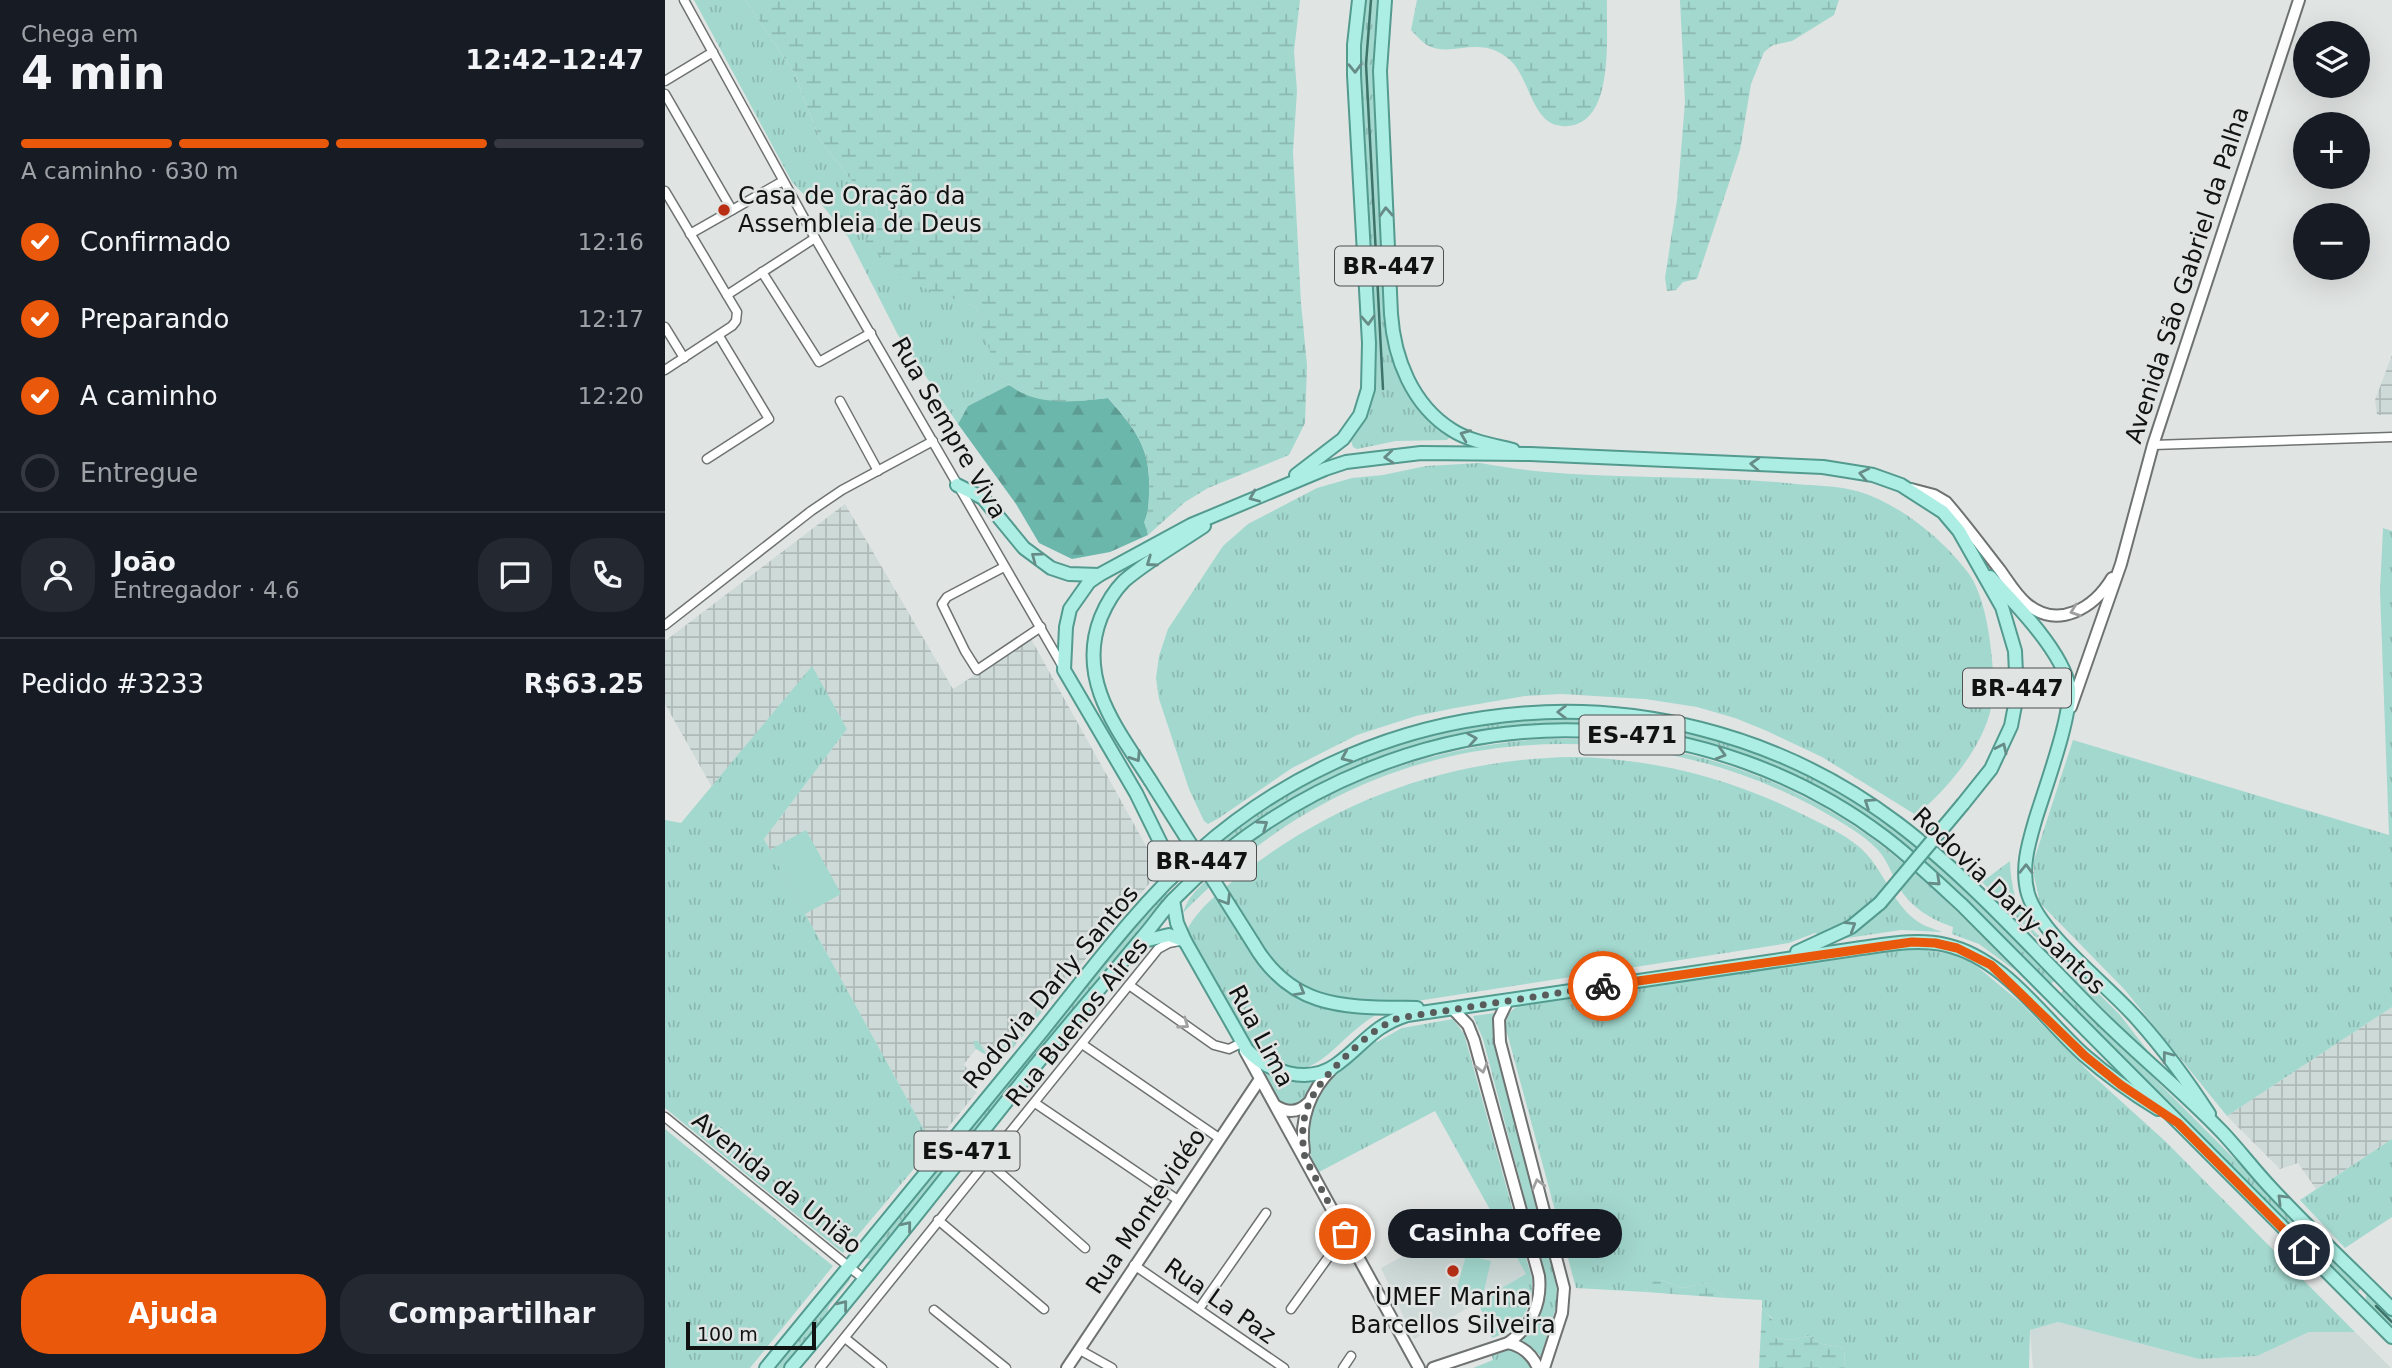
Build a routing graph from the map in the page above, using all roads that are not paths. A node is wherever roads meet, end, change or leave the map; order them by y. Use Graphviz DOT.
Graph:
graph roads {
  1 [pos="684,0"];
  2 [pos="1359,0"];
  3 [pos="1385,0"];
  4 [pos="2299,0"];
  5 [pos="713,52"];
  6 [pos="665,81"];
  7 [pos="665,94"];
  8 [pos="783,180"];
  9 [pos="665,191"];
  10 [pos="732,210"];
  11 [pos="690,234"];
  12 [pos="815,238"];
  13 [pos="762,272"];
  14 [pos="727,295"];
  15 [pos="665,327"];
  16 [pos="871,333"];
  17 [pos="719,336"];
  18 [pos="684,358"];
  19 [pos="665,370"];
  20 [pos="840,401"];
  21 [pos="2392,437"];
  22 [pos="933,441"];
  23 [pos="2153,445"];
  24 [pos="1531,454"];
  25 [pos="707,459"];
  26 [pos="878,471"];
  27 [pos="957,485"];
  28 [pos="1282,485"];
  29 [pos="1902,487"];
  30 [pos="1227,509"];
  31 [pos="2121,564"];
  32 [pos="1979,566"];
  33 [pos="1005,567"];
  34 [pos="1099,575"];
  35 [pos="665,625"];
  36 [pos="1041,627"];
  37 [pos="1064,670"];
  38 [pos="2061,734"];
  39 [pos="1171,878"];
  40 [pos="1174,900"];
  41 [pos="1139,942"];
  42 [pos="1186,943"];
  43 [pos="1742,965"];
  44 [pos="1129,985"];
  45 [pos="1508,1000"];
  46 [pos="1452,1008"];
  47 [pos="1241,1043"];
  48 [pos="1082,1044"];
  49 [pos="1335,1066"];
  50 [pos="1260,1079"];
  51 [pos="1310,1101"];
  52 [pos="1035,1103"];
  53 [pos="1273,1104"];
  54 [pos="665,1116"];
  55 [pos="2178,1123"];
  56 [pos="2221,1131"];
  57 [pos="1219,1138"];
  58 [pos="1305,1158"];
  59 [pos="988,1161"];
  60 [pos="1178,1200"];
  61 [pos="1266,1213"];
  62 [pos="938,1220"];
  63 [pos="1345,1234"];
  64 [pos="1085,1248"];
  65 [pos="1135,1265"];
  66 [pos="849,1266"];
  67 [pos="864,1279"];
  68 [pos="1044,1309"];
  69 [pos="1199,1309"];
  70 [pos="1291,1309"];
  71 [pos="2392,1309"];
  72 [pos="934,1310"];
  73 [pos="2392,1337"];
  74 [pos="845,1338"];
  75 [pos="1507,1343"];
  76 [pos="1080,1350"];
  77 [pos="1352,1356"];
  78 [pos="766,1368"];
  79 [pos="791,1368"];
  80 [pos="820,1368"];
  81 [pos="882,1368"];
  82 [pos="1006,1368"];
  83 [pos="1067,1368"];
  84 [pos="1112,1368"];
  85 [pos="1284,1368"];
  86 [pos="1343,1368"];
  87 [pos="1419,1368"];
  88 [pos="1433,1368"];
  89 [pos="1538,1368"];
  90 [pos="1544,1368"];
  1 -- 5 [label="street, Rua Sempre Viva"];
  2 -- 28 [label="main road, BR-447, one-way"];
  24 -- 3 [label="main road, BR-447, one-way"];
  4 -- 23 [label="street, Avenida São Gabriel da Palha"];
  5 -- 6 [label="street"];
  5 -- 8 [label="street, Rua Sempre Viva"];
  7 -- 10 [label="street"];
  8 -- 10 [label="street"];
  8 -- 12 [label="street, Rua Sempre Viva"];
  9 -- 11 [label="street"];
  10 -- 11 [label="street"];
  11 -- 14 [label="street"];
  12 -- 13 [label="street"];
  12 -- 16 [label="street, Rua Sempre Viva"];
  13 -- 14 [label="street"];
  13 -- 16 [label="street"];
  14 -- 17 [label="street"];
  15 -- 18 [label="street"];
  16 -- 22 [label="street, Rua Sempre Viva"];
  17 -- 18 [label="street"];
  17 -- 25 [label="street"];
  18 -- 19 [label="street"];
  20 -- 26 [label="street"];
  21 -- 23 [label="street"];
  22 -- 26 [label="street"];
  22 -- 27 [label="street, Rua Sempre Viva"];
  23 -- 31 [label="street, Avenida São Gabriel da Palha"];
  24 -- 28 [label="main road, BR-447, one-way"];
  29 -- 24 [label="main road, BR-447, one-way"];
  26 -- 35 [label="street"];
  27 -- 33 [label="street, Rua Sempre Viva"];
  34 -- 27 [label="main road, one-way"];
  28 -- 30 [label="main road, BR-447, one-way"];
  31 -- 29 [label="street, Avenida São Gabriel da Palha, one-way"];
  29 -- 32 [label="main road, BR-447"];
  30 -- 34 [label="main road, BR-447"];
  30 -- 46 [label="main road, BR-447, one-way, bridge"];
  31 -- 38 [label="street, Avenida São Gabriel da Palha"];
  32 -- 38 [label="main road, BR-447"];
  43 -- 32 [label="main road, BR-447, one-way, bridge"];
  33 -- 36 [label="street, Rua Sempre Viva"];
  33 -- 36 [label="street"];
  34 -- 37 [label="main road, BR-447"];
  36 -- 37 [label="street, Rua Sempre Viva"];
  37 -- 39 [label="main road, Rua Sempre Viva / BR-447"];
  56 -- 38 [label="main road, BR-447, one-way"];
  56 -- 39 [label="main road, Rodovia Darly Santos / ES-471, one-way"];
  39 -- 66 [label="main road, Rodovia Darly Santos / ES-471"];
  40 -- 41 [label="main road, Rodovia Darly Santos / ES-471"];
  40 -- 42 [label="main road, Rua Lima"];
  40 -- 55 [label="main road, Rodovia Darly Santos / ES-471, one-way"];
  41 -- 42 [label="main road"];
  67 -- 41 [label="main road, Rodovia Darly Santos / ES-471, one-way"];
  42 -- 44 [label="street, Rua Buenos Aires"];
  42 -- 47 [label="main road, Rua Lima"];
  43 -- 45 [label="main road, BR-447"];
  43 -- 55 [label="main road"];
  44 -- 47 [label="street, one-way"];
  44 -- 48 [label="street, Rua Buenos Aires"];
  45 -- 46 [label="main road, BR-447"];
  90 -- 45 [label="street, one-way"];
  46 -- 49 [label="main road"];
  46 -- 75 [label="street, one-way"];
  47 -- 49 [label="main road"];
  47 -- 50 [label="street, Rua Lima"];
  48 -- 52 [label="street, Rua Buenos Aires"];
  48 -- 57 [label="street"];
  49 -- 51 [label="street"];
  50 -- 53 [label="street, Rua Lima"];
  50 -- 57 [label="street, Rua Montevidéo"];
  51 -- 53 [label="street"];
  51 -- 58 [label="street"];
  52 -- 59 [label="street, Rua Buenos Aires"];
  52 -- 60 [label="street"];
  53 -- 58 [label="street, Rua Lima"];
  54 -- 66 [label="street, Avenida da União"];
  55 -- 73 [label="main road, Rodovia Darly Santos / ES-471"];
  71 -- 56 [label="main road, Rodovia Darly Santos / ES-471, one-way"];
  57 -- 60 [label="street, Rua Montevidéo"];
  58 -- 63 [label="street, Rua Lima"];
  59 -- 62 [label="street, Rua Buenos Aires"];
  59 -- 64 [label="street"];
  60 -- 65 [label="street, Rua Montevidéo"];
  61 -- 69 [label="street"];
  62 -- 68 [label="street"];
  62 -- 74 [label="street, Rua Buenos Aires"];
  63 -- 70 [label="street"];
  63 -- 87 [label="street, Rua Lima"];
  65 -- 69 [label="street, Rua La Paz"];
  65 -- 76 [label="street, Rua Montevidéo"];
  66 -- 67 [label="street, Avenida da União"];
  66 -- 78 [label="main road, Rodovia Darly Santos / ES-471"];
  79 -- 67 [label="main road, Rodovia Darly Santos / ES-471, one-way"];
  69 -- 85 [label="street, Rua La Paz"];
  72 -- 82 [label="street"];
  74 -- 80 [label="street, Rua Buenos Aires"];
  74 -- 81 [label="street"];
  75 -- 88 [label="street"];
  75 -- 89 [label="street"];
  76 -- 83 [label="street, Rua Montevidéo"];
  76 -- 84 [label="street"];
  77 -- 86 [label="street"];
}
